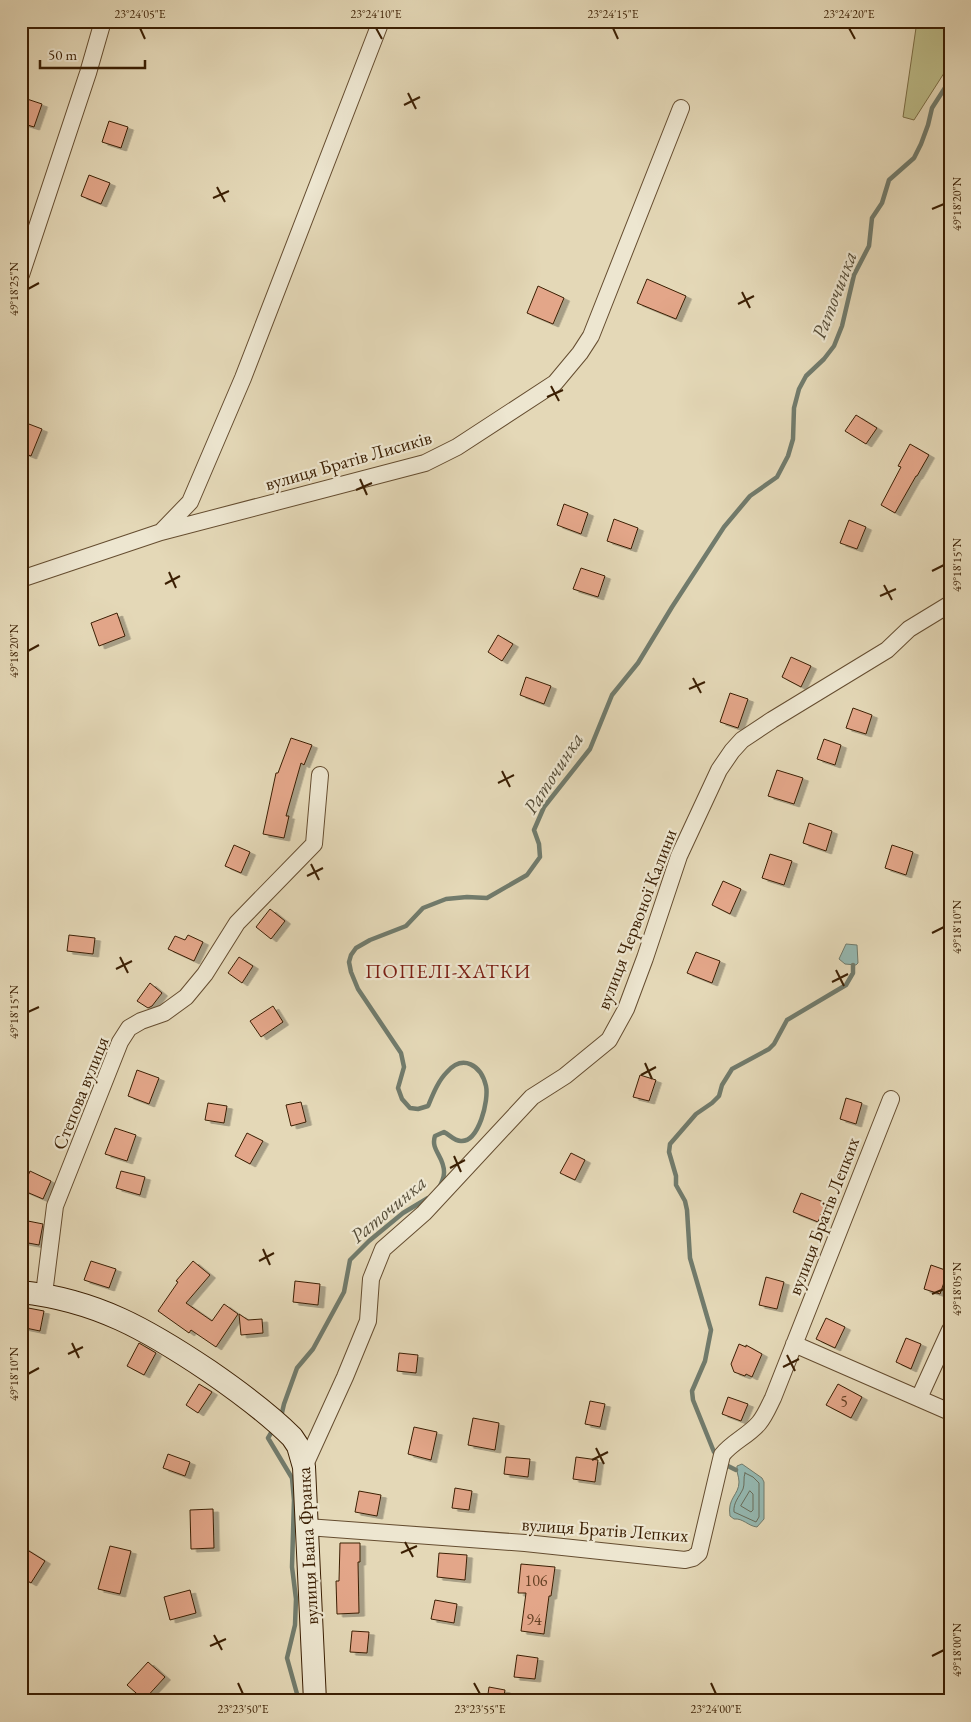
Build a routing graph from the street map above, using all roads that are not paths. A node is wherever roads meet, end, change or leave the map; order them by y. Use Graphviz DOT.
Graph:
graph roads {
  1 [pos="102,21"];
  2 [pos="381,21"];
  3 [pos="681,108"];
  4 [pos="21,274"];
  5 [pos="160,532"];
  6 [pos="21,579"];
  7 [pos="950,604"];
  8 [pos="320,775"];
  9 [pos="891,1099"];
  10 [pos="21,1292"];
  11 [pos="44,1294"];
  12 [pos="950,1330"];
  13 [pos="794,1344"];
  14 [pos="919,1398"];
  15 [pos="950,1412"];
  16 [pos="304,1467"];
  17 [pos="307,1527"];
  18 [pos="315,1701"];
  1 -- 4 [label="street"];
  2 -- 5 [label="street, вулиця Братів Лисиків"];
  3 -- 5 [label="street, вулиця Братів Лисиків"];
  5 -- 6 [label="street, вулиця Братів Лисиків"];
  7 -- 16 [label="street, вулиця Червоної Калини"];
  8 -- 11 [label="street, Степова вулиця"];
  9 -- 13 [label="street, вулиця Братів Лепких"];
  10 -- 11 [label="main road, вулиця Івана Франка"];
  11 -- 16 [label="main road, вулиця Івана Франка"];
  12 -- 14 [label="street"];
  13 -- 14 [label="street"];
  13 -- 17 [label="street, вулиця Братів Лепких"];
  14 -- 15 [label="street"];
  16 -- 17 [label="main road, вулиця Івана Франка"];
  17 -- 18 [label="main road, вулиця Івана Франка"];
}
